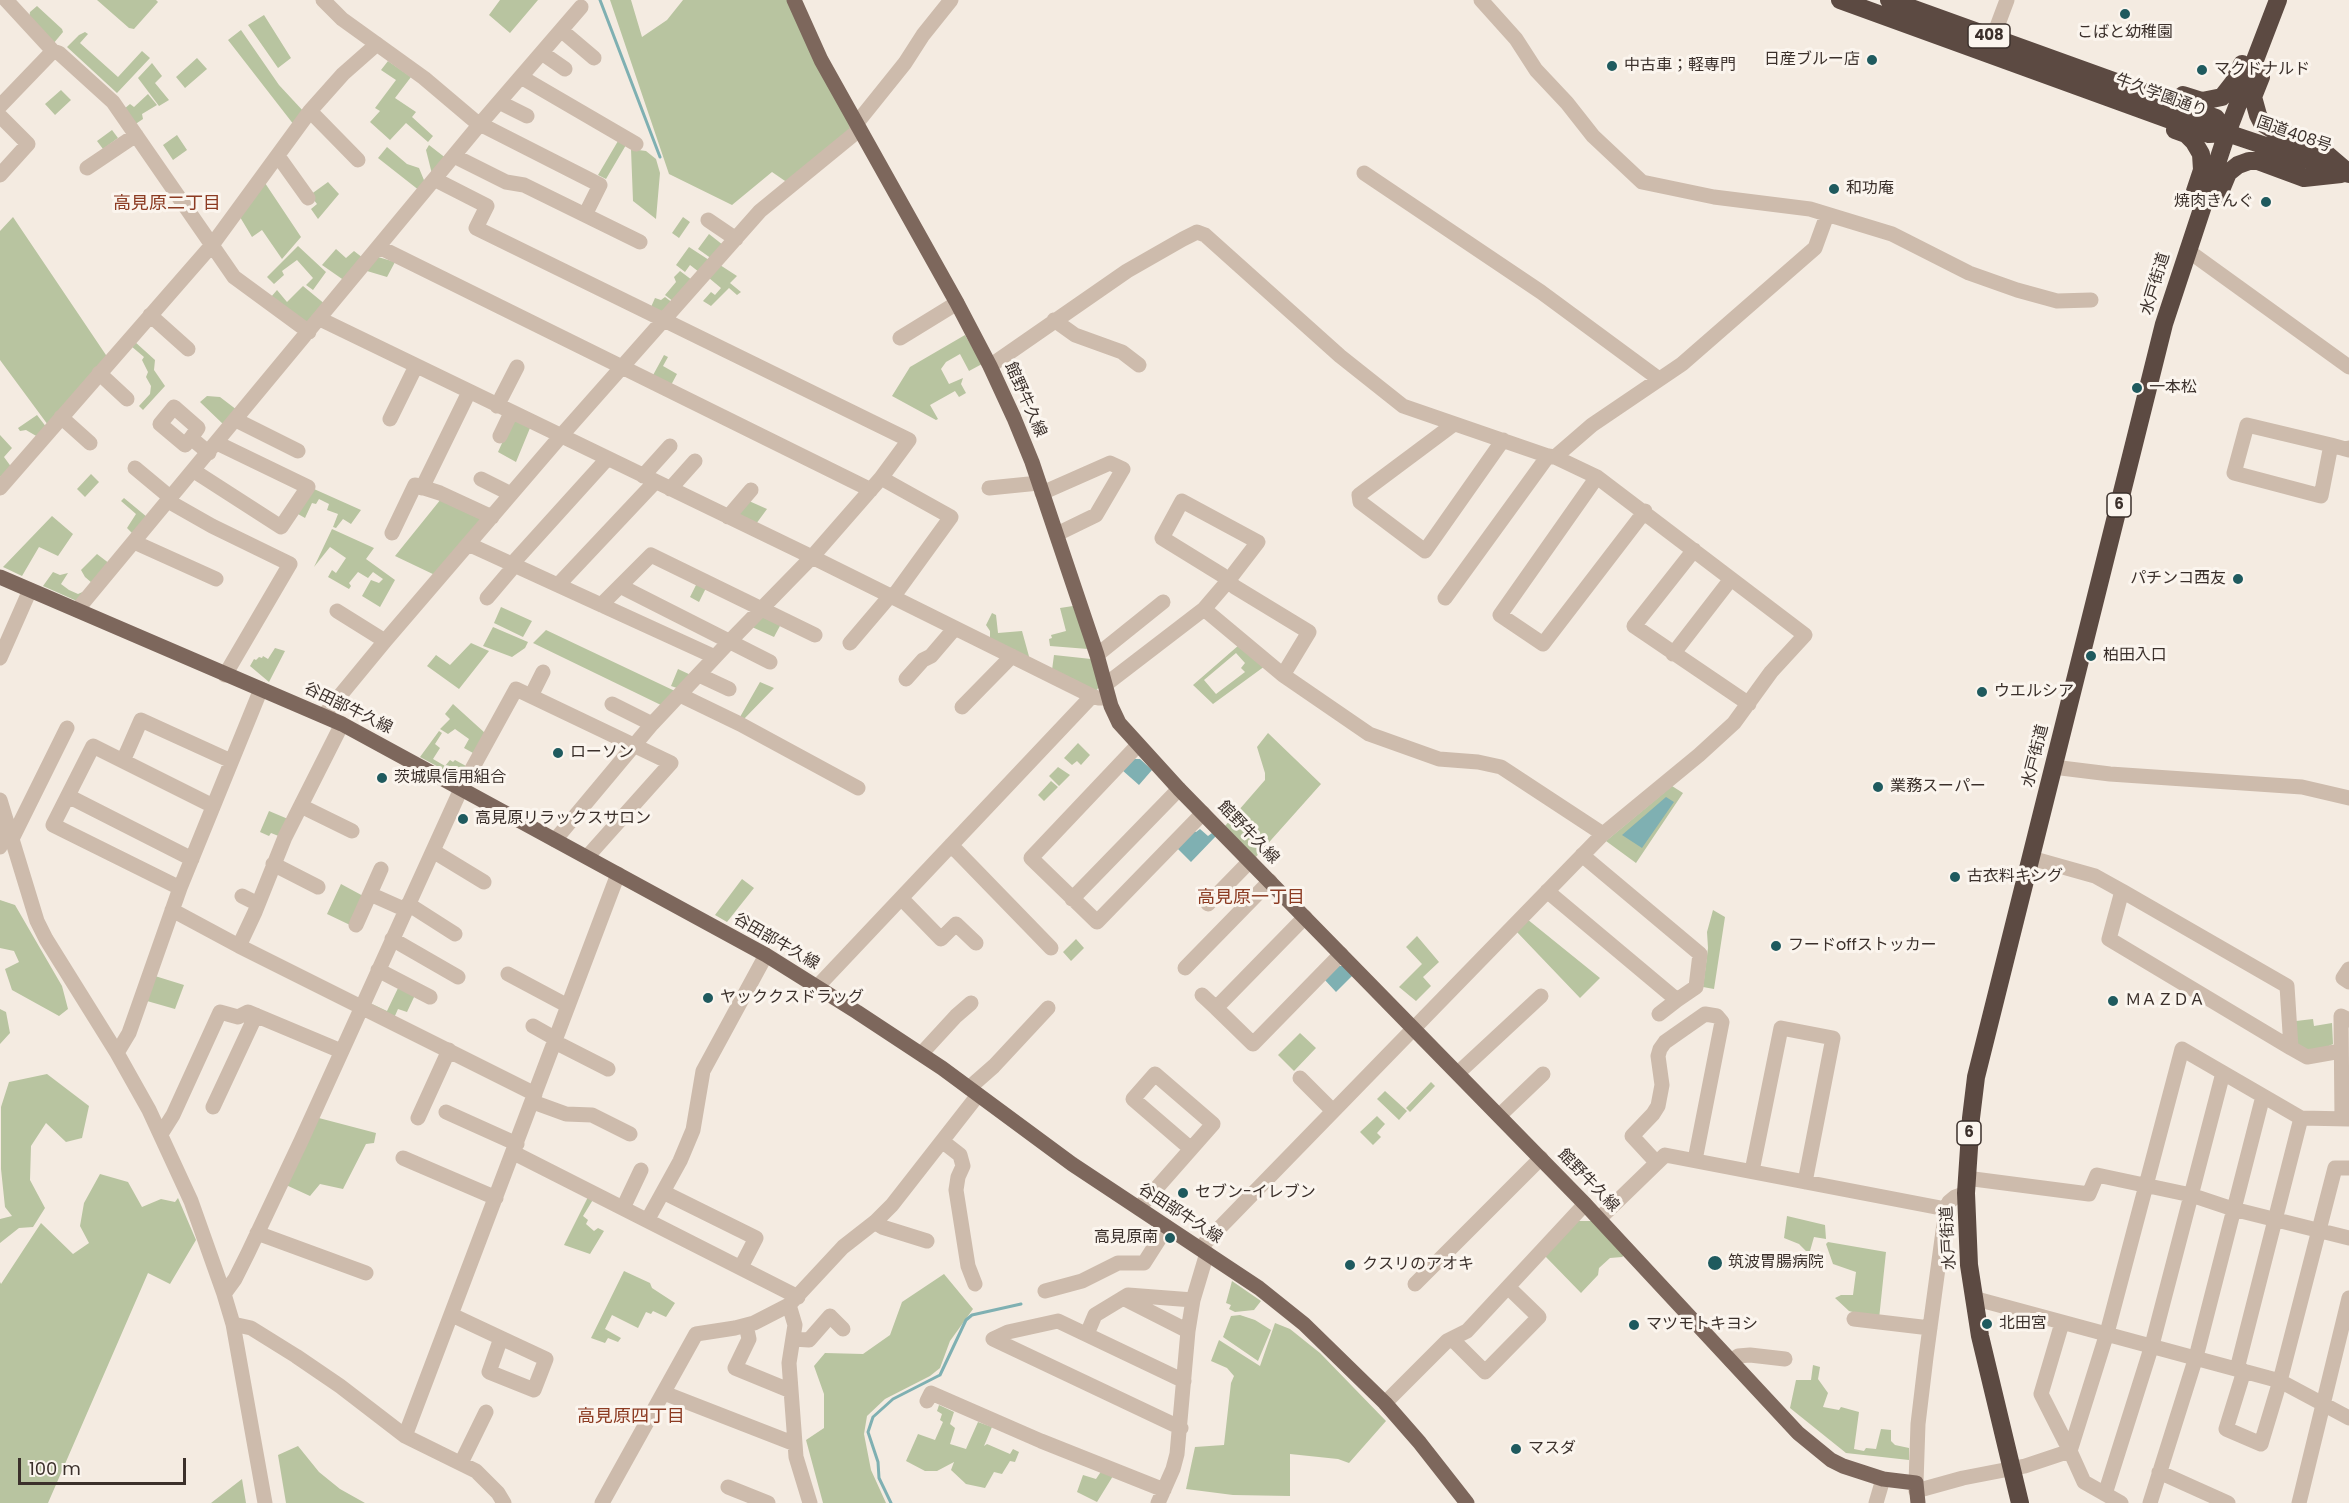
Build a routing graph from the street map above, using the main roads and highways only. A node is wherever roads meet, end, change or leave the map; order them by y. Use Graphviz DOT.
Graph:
graph roads {
  1 [pos="794,0"];
  2 [pos="1840,0"];
  3 [pos="1889,0"];
  4 [pos="2277,3"];
  5 [pos="2264,38"];
  6 [pos="1989,45"];
  7 [pos="2121,82"];
  8 [pos="2108,98"];
  9 [pos="2227,133"];
  10 [pos="2349,174"];
  11 [pos="2194,230"];
  12 [pos="0,577"];
  13 [pos="1917,1492"];
  14 [pos="1467,1503"];
  15 [pos="2020,1503"];
  1 -- 13 [label="main road, 館野牛久線"];
  2 -- 6 [label="highway, 牛久学園通り / 408"];
  3 -- 6 [label="highway, 牛久学園通り / 408"];
  4 -- 5 [label="highway, 水戸街道 / 6"];
  4 -- 7 [label="highway"];
  5 -- 9 [label="highway, 水戸街道 / 6"];
  5 -- 10 [label="highway"];
  6 -- 7 [label="highway, 牛久学園通り / 408"];
  6 -- 8 [label="highway, 牛久学園通り / 408"];
  7 -- 9 [label="highway, 牛久学園通り / 408"];
  8 -- 9 [label="highway, 牛久学園通り / 408"];
  8 -- 11 [label="highway"];
  9 -- 10 [label="highway, 国道408号 / 408"];
  9 -- 11 [label="highway, 水戸街道 / 6"];
  10 -- 11 [label="highway"];
  11 -- 15 [label="highway, 水戸街道 / 6"];
  12 -- 14 [label="main road, 谷田部牛久線"];
}
